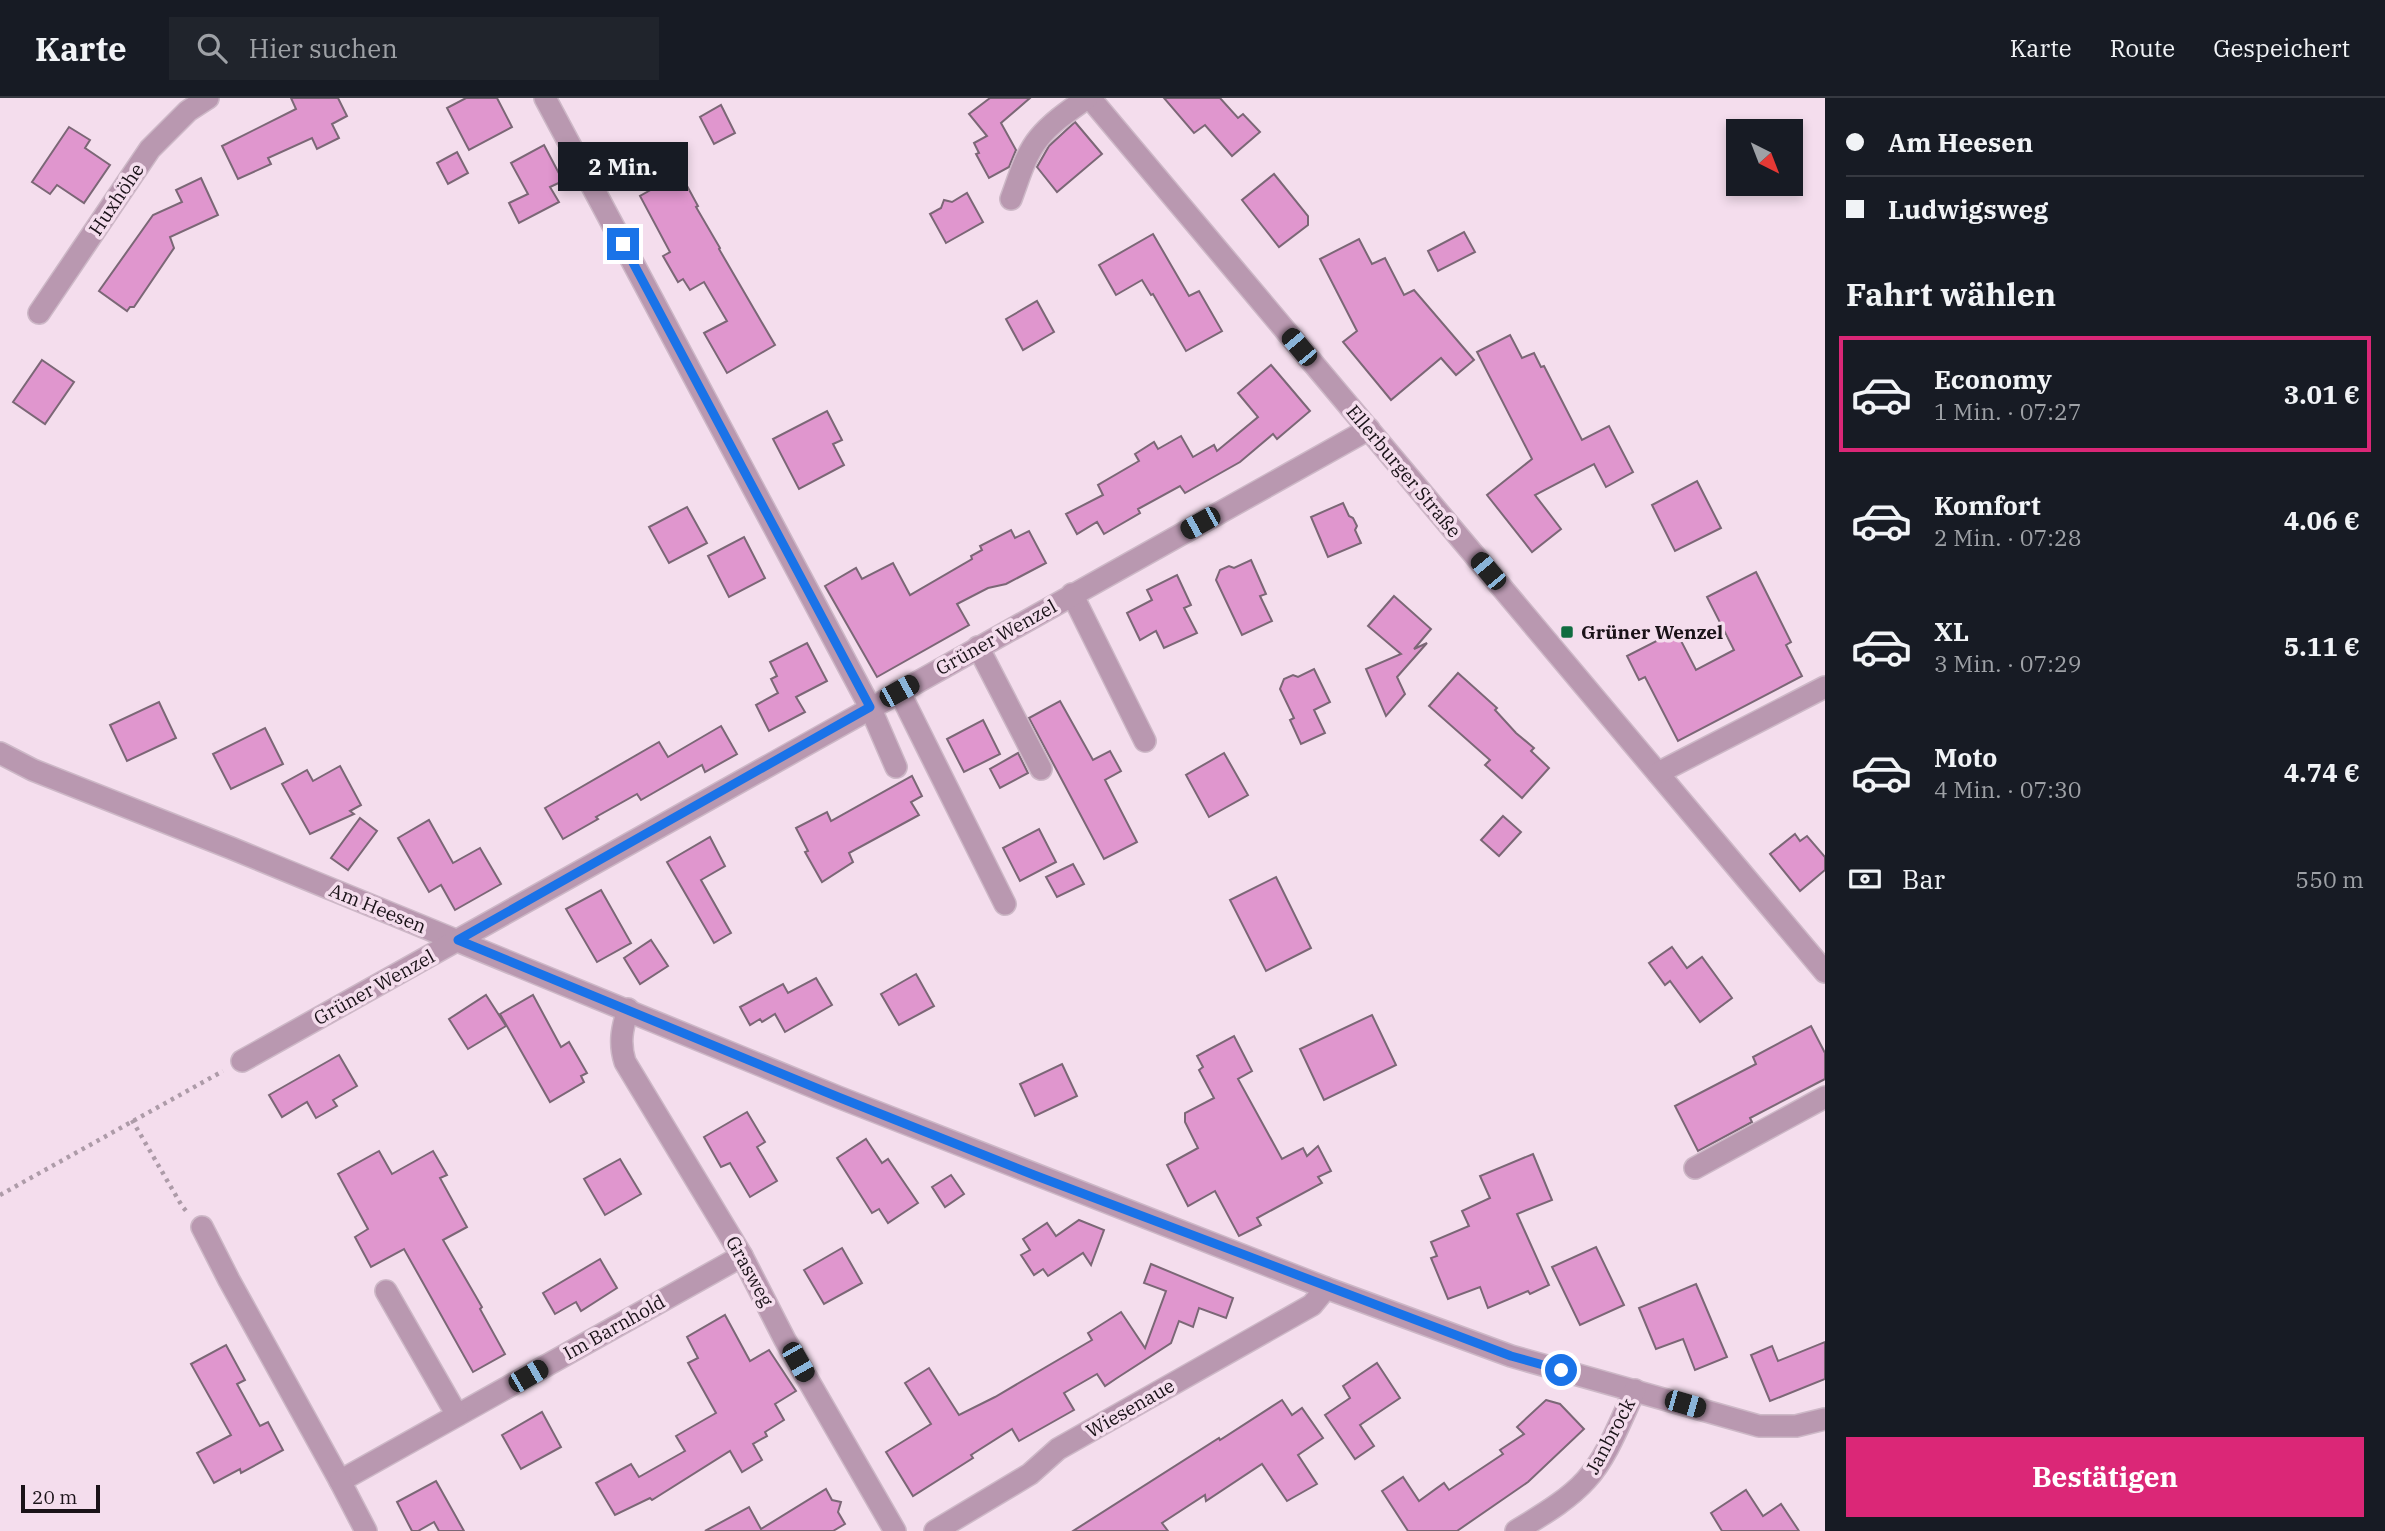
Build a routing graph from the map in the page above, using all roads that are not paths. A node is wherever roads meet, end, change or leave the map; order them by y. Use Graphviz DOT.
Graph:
graph roads {
  1 [pos="208,98"];
  2 [pos="545,98"];
  3 [pos="1088,98"];
  4 [pos="1011,199"];
  5 [pos="39,313"];
  6 [pos="1369,429"];
  7 [pos="1072,594"];
  8 [pos="978,647"];
  9 [pos="1825,687"];
  10 [pos="899,691"];
  11 [pos="870,707"];
  12 [pos="1145,741"];
  13 [pos="0,753"];
  14 [pos="896,767"];
  15 [pos="1041,769"];
  16 [pos="1658,773"];
  17 [pos="1005,904"];
  18 [pos="458,940"];
  19 [pos="1825,972"];
  20 [pos="628,1009"];
  21 [pos="242,1061"];
  22 [pos="1825,1097"];
  23 [pos="1695,1168"];
  24 [pos="202,1227"];
  25 [pos="742,1256"];
  26 [pos="1326,1288"];
  27 [pos="386,1291"];
  28 [pos="1635,1390"];
  29 [pos="457,1415"];
  30 [pos="1825,1419"];
  31 [pos="340,1480"];
  32 [pos="366,1531"];
  33 [pos="895,1531"];
  34 [pos="935,1531"];
  35 [pos="1516,1531"];
  1 -- 5 [label="street, Huxhöhe"];
  2 -- 11 [label="street"];
  3 -- 4 [label="street"];
  3 -- 6 [label="street, Ellerburger Straße"];
  6 -- 7 [label="street, Grüner Wenzel"];
  6 -- 16 [label="street, Ellerburger Straße"];
  7 -- 8 [label="street, Grüner Wenzel"];
  7 -- 12 [label="street"];
  8 -- 10 [label="street, Grüner Wenzel"];
  8 -- 15 [label="street"];
  9 -- 16 [label="street"];
  10 -- 11 [label="street, Grüner Wenzel"];
  10 -- 17 [label="street"];
  11 -- 14 [label="street"];
  11 -- 18 [label="street, Grüner Wenzel"];
  13 -- 18 [label="street, Am Heesen"];
  16 -- 19 [label="street, Ellerburger Straße"];
  18 -- 20 [label="street, Am Heesen"];
  18 -- 21 [label="street, Grüner Wenzel"];
  20 -- 25 [label="street, Grasweg"];
  20 -- 26 [label="street, Am Heesen"];
  22 -- 23 [label="street"];
  24 -- 31 [label="street"];
  25 -- 29 [label="street, Im Barnhold"];
  25 -- 33 [label="street, Grasweg"];
  26 -- 28 [label="street, Am Heesen"];
  26 -- 34 [label="street, Wiesenaue"];
  27 -- 29 [label="street"];
  28 -- 30 [label="street, Am Heesen"];
  28 -- 35 [label="street, Janbrock"];
  29 -- 31 [label="street, Im Barnhold"];
  31 -- 32 [label="street"];
}
